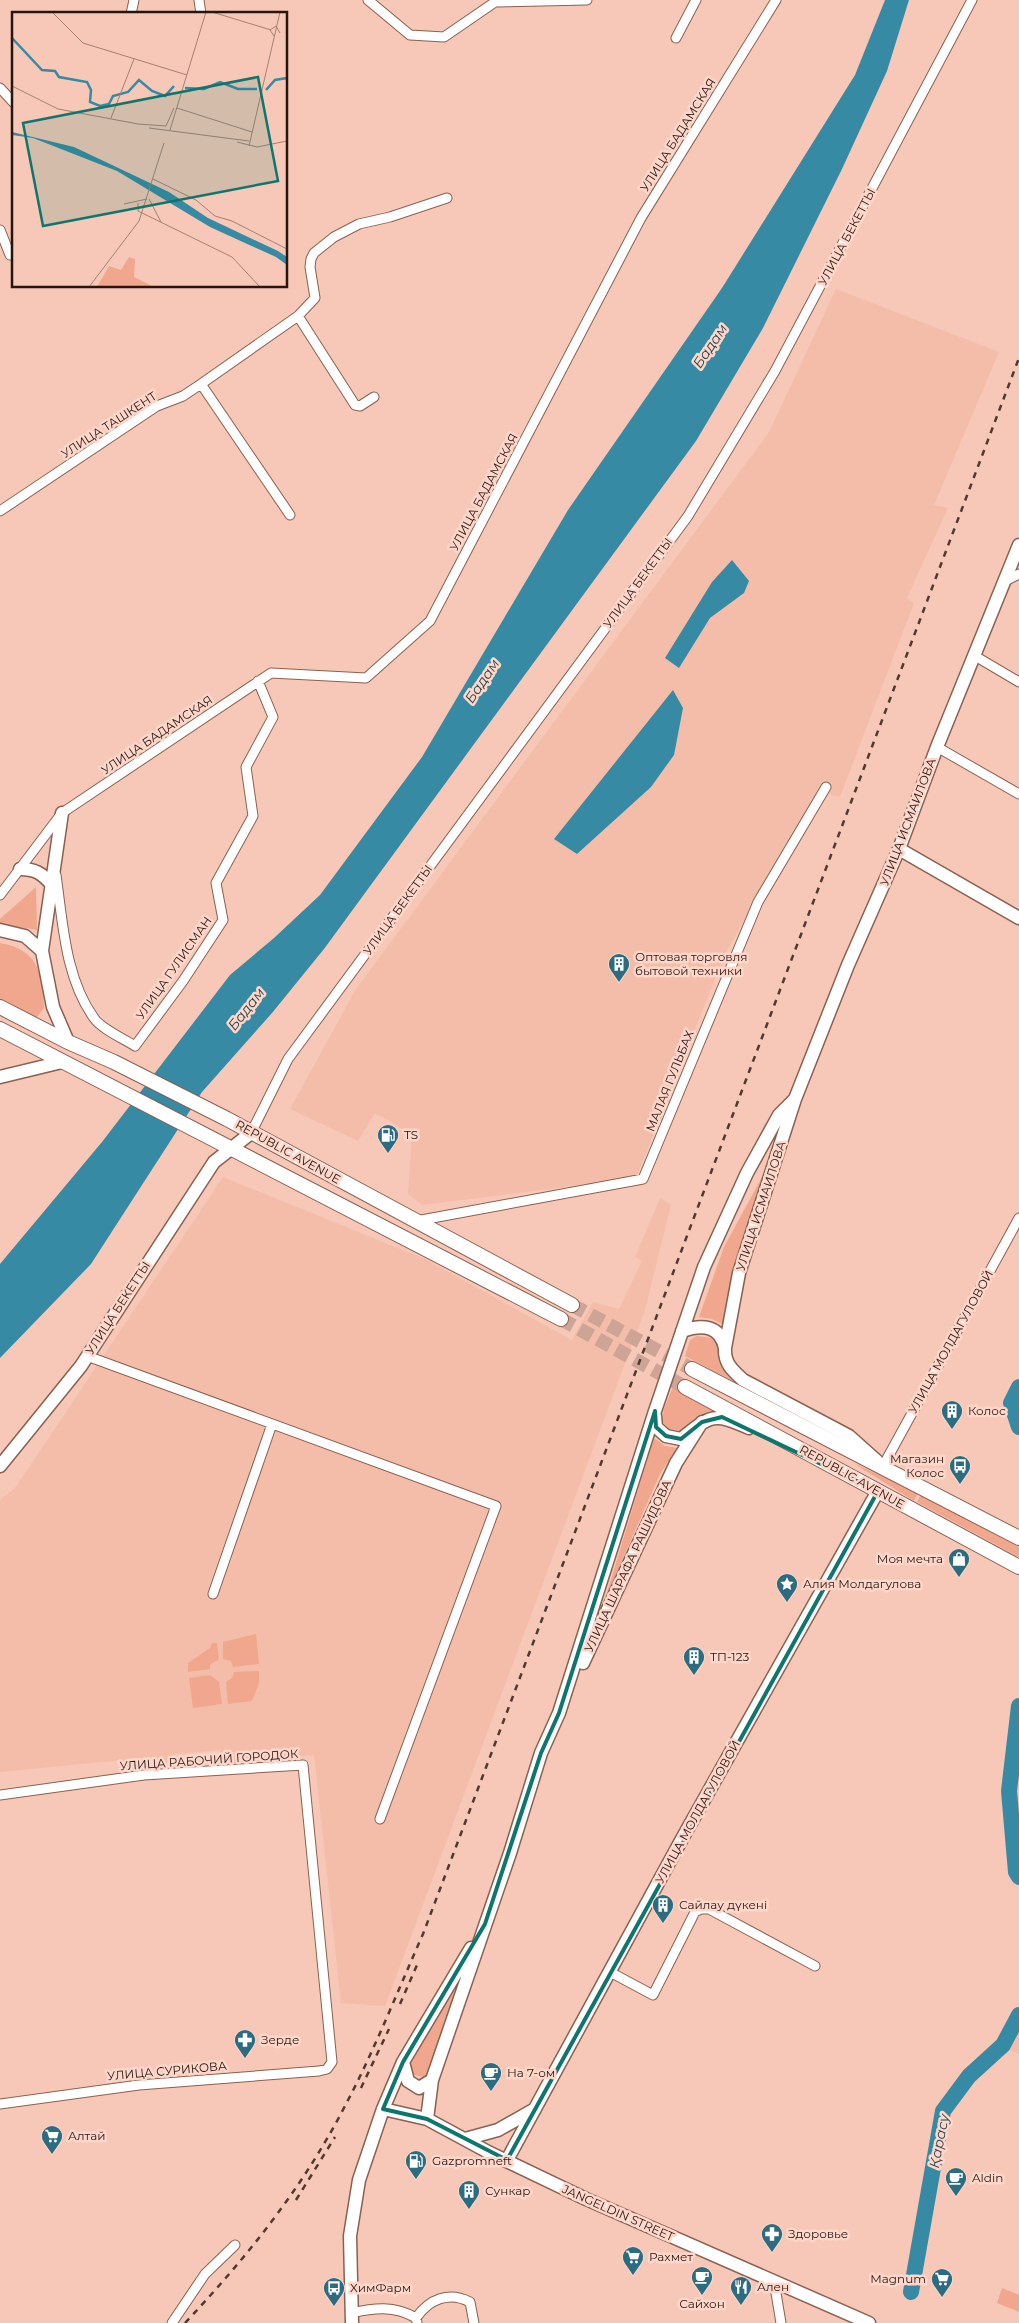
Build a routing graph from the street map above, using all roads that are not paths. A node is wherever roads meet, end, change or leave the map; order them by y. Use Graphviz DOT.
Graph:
graph roads {
  1 [pos="368,0"];
  2 [pos="546,0"];
  3 [pos="587,0"];
  4 [pos="696,0"];
  5 [pos="776,0"];
  6 [pos="972,0"];
  7 [pos="676,38"];
  8 [pos="0,88"];
  9 [pos="12,101"];
  10 [pos="447,198"];
  11 [pos="0,230"];
  12 [pos="10,255"];
  13 [pos="298,316"];
  14 [pos="201,384"];
  15 [pos="374,398"];
  16 [pos="0,511"];
  17 [pos="290,515"];
  18 [pos="1019,545"];
  19 [pos="1019,574"];
  20 [pos="1005,581"];
  21 [pos="975,656"];
  22 [pos="258,681"];
  23 [pos="1019,682"];
  24 [pos="937,747"];
  25 [pos="826,787"];
  26 [pos="1019,794"];
  27 [pos="62,813"];
  28 [pos="899,849"];
  29 [pos="55,865"];
  30 [pos="20,869"];
  31 [pos="52,885"];
  32 [pos="0,895"];
  33 [pos="1019,918"];
  34 [pos="0,930"];
  35 [pos="42,951"];
  36 [pos="0,1007"];
  37 [pos="53,1007"];
  38 [pos="38,1027"];
  39 [pos="0,1029"];
  40 [pos="68,1042"];
  41 [pos="62,1062"];
  42 [pos="0,1077"];
  43 [pos="795,1099"];
  44 [pos="247,1130"];
  45 [pos="230,1148"];
  46 [pos="1019,1218"];
  47 [pos="416,1222"];
  48 [pos="572,1305"];
  49 [pos="561,1319"];
  50 [pos="682,1331"];
  51 [pos="725,1348"];
  52 [pos="87,1356"];
  53 [pos="692,1369"];
  54 [pos="686,1387"];
  55 [pos="655,1410"];
  56 [pos="702,1422"];
  57 [pos="272,1424"];
  58 [pos="0,1466"];
  59 [pos="883,1466"];
  60 [pos="873,1488"];
  61 [pos="1019,1538"];
  62 [pos="1019,1567"];
  63 [pos="213,1594"];
  64 [pos="559,1713"];
  65 [pos="0,1795"];
  66 [pos="380,1819"];
  67 [pos="485,1924"];
  68 [pos="815,1966"];
  69 [pos="610,1972"];
  70 [pos="332,2062"];
  71 [pos="403,2062"];
  72 [pos="432,2080"];
  73 [pos="0,2104"];
  74 [pos="383,2109"];
  75 [pos="535,2109"];
  76 [pos="427,2118"];
  77 [pos="465,2139"];
  78 [pos="507,2160"];
  79 [pos="235,2245"];
  80 [pos="774,2281"];
  81 [pos="351,2318"];
  82 [pos="416,2320"];
  83 [pos="864,2322"];
  84 [pos="172,2323"];
  85 [pos="474,2323"];
  86 [pos="781,2323"];
  1 -- 2 [label="street"];
  2 -- 3 [label="street"];
  4 -- 7 [label="street"];
  5 -- 22 [label="street, УЛИЦА БАДАМСКАЯ"];
  6 -- 44 [label="street, УЛИЦА БЕКЕТТЫ"];
  8 -- 9 [label="street"];
  10 -- 13 [label="street, УЛИЦА ТАШКЕНТ"];
  11 -- 12 [label="street"];
  13 -- 14 [label="street, УЛИЦА ТАШКЕНТ"];
  13 -- 15 [label="street"];
  14 -- 16 [label="street, УЛИЦА ТАШКЕНТ"];
  14 -- 17 [label="street"];
  18 -- 20 [label="main road, УЛИЦА ИСМАИЛОВА"];
  19 -- 20 [label="street"];
  20 -- 21 [label="main road, УЛИЦА ИСМАИЛОВА"];
  21 -- 23 [label="street"];
  21 -- 24 [label="main road, УЛИЦА ИСМАИЛОВА"];
  22 -- 27 [label="street, УЛИЦА БАДАМСКАЯ"];
  22 -- 29 [label="street, УЛИЦА ГУЛИСМАН"];
  24 -- 26 [label="street"];
  24 -- 28 [label="main road, УЛИЦА ИСМАИЛОВА"];
  25 -- 47 [label="street, МАЛАЯ ГУЛЬБАХ"];
  27 -- 29 [label="main road"];
  27 -- 30 [label="street, УЛИЦА БАДАМСКАЯ"];
  28 -- 33 [label="main road"];
  28 -- 43 [label="main road, УЛИЦА ИСМАИЛОВА"];
  29 -- 31 [label="main road"];
  30 -- 31 [label="main road"];
  30 -- 32 [label="street, УЛИЦА БАДАМСКАЯ"];
  31 -- 35 [label="main road"];
  34 -- 35 [label="main road"];
  35 -- 37 [label="main road"];
  36 -- 38 [label="main road, REPUBLIC AVENUE"];
  37 -- 38 [label="main road"];
  37 -- 40 [label="main road"];
  38 -- 40 [label="main road, REPUBLIC AVENUE"];
  39 -- 41 [label="main road, REPUBLIC AVENUE"];
  40 -- 44 [label="main road, REPUBLIC AVENUE"];
  41 -- 42 [label="main road"];
  41 -- 45 [label="main road, REPUBLIC AVENUE"];
  43 -- 50 [label="main road, УЛИЦА ИСМАИЛОВА"];
  43 -- 51 [label="main road, УЛИЦА ИСМАИЛОВА"];
  44 -- 45 [label="main road, УЛИЦА БЕКЕТТЫ"];
  44 -- 47 [label="main road, REPUBLIC AVENUE"];
  45 -- 49 [label="main road, REPUBLIC AVENUE"];
  45 -- 52 [label="main road, УЛИЦА БЕКЕТТЫ"];
  46 -- 59 [label="street, УЛИЦА МОЛДАГУЛОВОЙ"];
  47 -- 48 [label="main road, REPUBLIC AVENUE"];
  50 -- 51 [label="main road"];
  50 -- 55 [label="main road, УЛИЦА ИСМАИЛОВА"];
  51 -- 59 [label="main road, УЛИЦА ИСМАИЛОВА"];
  52 -- 57 [label="street"];
  52 -- 58 [label="main road, УЛИЦА БЕКЕТТЫ"];
  53 -- 59 [label="main road, REPUBLIC AVENUE"];
  54 -- 60 [label="main road, REPUBLIC AVENUE"];
  55 -- 56 [label="main road"];
  55 -- 64 [label="main road, УЛИЦА ШАРАФА РАШИДОВА"];
  56 -- 60 [label="main road"];
  56 -- 64 [label="main road, УЛИЦА ШАРАФА РАШИДОВА"];
  57 -- 63 [label="street"];
  57 -- 66 [label="street"];
  59 -- 61 [label="main road, REPUBLIC AVENUE"];
  60 -- 62 [label="main road, REPUBLIC AVENUE"];
  60 -- 69 [label="main road, УЛИЦА МОЛДАГУЛОВОЙ"];
  64 -- 67 [label="main road, УЛИЦА ШАРАФА РАШИДОВА"];
  65 -- 70 [label="street, УЛИЦА РАБОЧИЙ ГОРОДОК"];
  67 -- 71 [label="main road"];
  67 -- 72 [label="main road"];
  68 -- 69 [label="street"];
  69 -- 75 [label="main road, УЛИЦА МОЛДАГУЛОВОЙ"];
  70 -- 73 [label="street, УЛИЦА СУРИКОВА"];
  71 -- 72 [label="main road"];
  71 -- 74 [label="main road"];
  72 -- 76 [label="main road"];
  74 -- 76 [label="main road, JANGELDIN STREET"];
  74 -- 81 [label="main road"];
  75 -- 77 [label="main road"];
  75 -- 78 [label="main road, УЛИЦА МОЛДАГУЛОВОЙ"];
  76 -- 77 [label="main road, JANGELDIN STREET"];
  77 -- 78 [label="main road, JANGELDIN STREET"];
  78 -- 80 [label="main road, JANGELDIN STREET"];
  79 -- 84 [label="street"];
  80 -- 83 [label="main road, JANGELDIN STREET"];
  80 -- 86 [label="street"];
  81 -- 82 [label="street"];
  82 -- 85 [label="street"];
}
